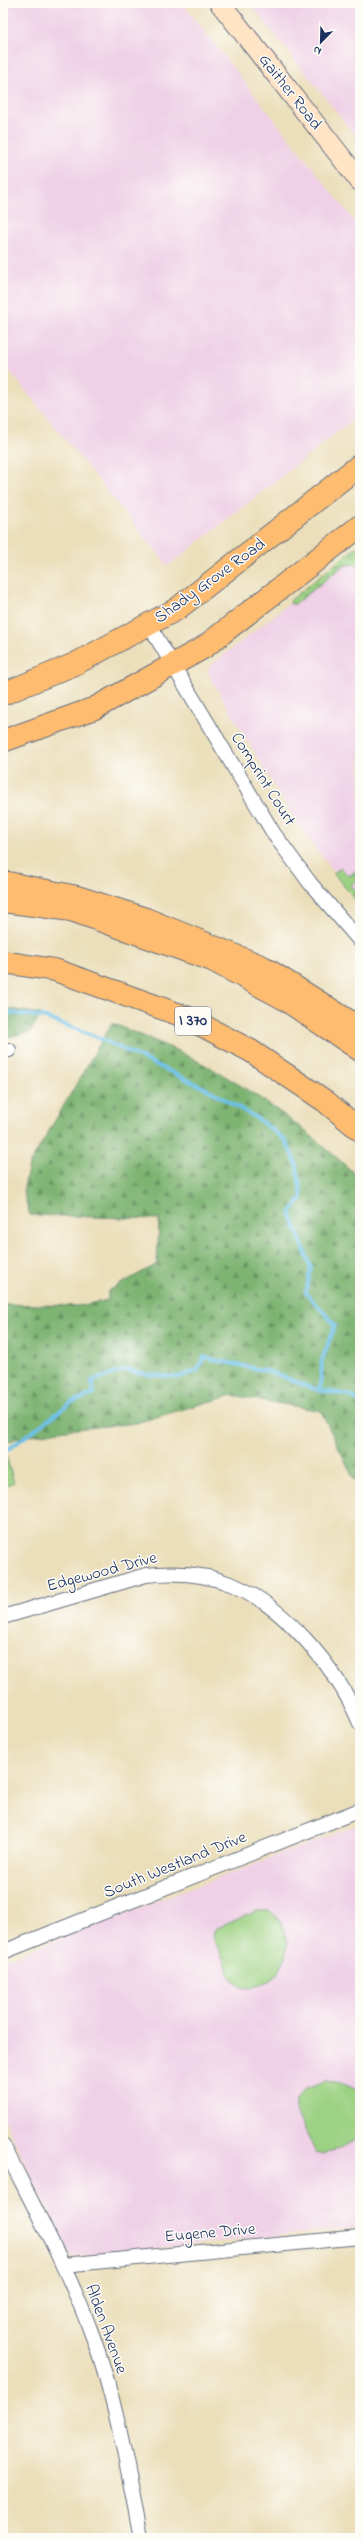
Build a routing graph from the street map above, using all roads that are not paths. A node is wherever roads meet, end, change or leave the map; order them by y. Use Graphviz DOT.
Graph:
graph roads {
  1 [pos="220,3"];
  2 [pos="360,181"];
  3 [pos="360,466"];
  4 [pos="360,526"];
  5 [pos="149,625"];
  6 [pos="172,666"];
  7 [pos="3,694"];
  8 [pos="3,741"];
  9 [pos="3,882"];
  10 [pos="3,901"];
  11 [pos="360,942"];
  12 [pos="3,962"];
  13 [pos="360,1028"];
  14 [pos="360,1050"];
  15 [pos="360,1130"];
  16 [pos="3,1617"];
  17 [pos="360,1723"];
  18 [pos="360,1810"];
  19 [pos="3,1952"];
  20 [pos="3,2145"];
  21 [pos="360,2237"];
  22 [pos="63,2265"];
  23 [pos="141,2538"];
  1 -- 2 [label="main road, Gaither Road"];
  3 -- 5 [label="main road, Shady Grove Road"];
  4 -- 6 [label="main road"];
  5 -- 6 [label="street, Comprint Court"];
  5 -- 7 [label="main road, Shady Grove Road"];
  6 -- 8 [label="main road"];
  6 -- 11 [label="street, Comprint Court"];
  9 -- 13 [label="main road"];
  10 -- 14 [label="main road"];
  12 -- 15 [label="main road, I 370"];
  16 -- 17 [label="street, Edgewood Drive"];
  18 -- 19 [label="street, South Westland Drive"];
  20 -- 22 [label="street, Alden Avenue"];
  21 -- 22 [label="street, Eugene Drive"];
  22 -- 23 [label="street, Alden Avenue"];
}
